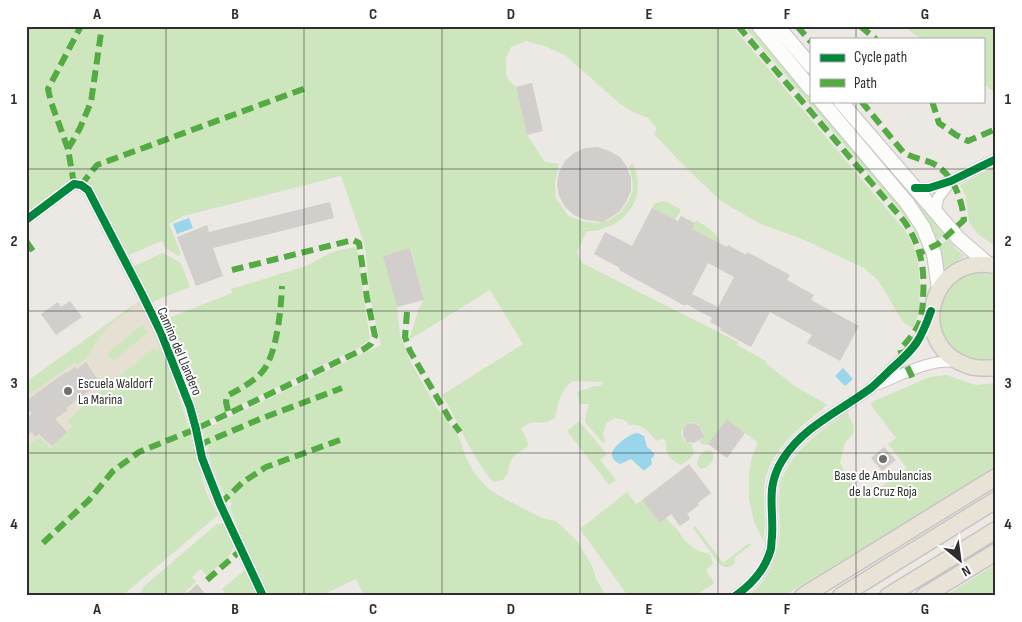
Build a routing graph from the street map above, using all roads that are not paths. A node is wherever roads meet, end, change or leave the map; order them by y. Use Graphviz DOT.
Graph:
graph roads {
  1 [pos="759,26"];
  2 [pos="777,26"];
  3 [pos="810,65"];
  4 [pos="810,88"];
  5 [pos="822,102"];
  6 [pos="841,102"];
  7 [pos="996,158"];
  8 [pos="951,181"];
  9 [pos="915,188"];
  10 [pos="936,211"];
  11 [pos="26,220"];
  12 [pos="992,265"];
  13 [pos="939,289"];
  14 [pos="931,311"];
  15 [pos="959,362"];
  16 [pos="992,368"];
  17 [pos="871,387"];
  18 [pos="996,478"];
  19 [pos="996,500"];
  20 [pos="996,530"];
  21 [pos="996,552"];
  22 [pos="263,596"];
  23 [pos="735,596"];
  24 [pos="803,596"];
  25 [pos="841,596"];
  26 [pos="888,596"];
  27 [pos="924,596"];
  1 -- 4 [label="main road"];
  2 -- 3 [label="main road"];
  5 -- 13 [label="main road"];
  6 -- 9 [label="main road"];
  7 -- 8 [label="street"];
  8 -- 9 [label="street"];
  8 -- 10 [label="street"];
  9 -- 10 [label="main road"];
  10 -- 12 [label="main road"];
  11 -- 22 [label="street, Camino del Llandero"];
  12 -- 13 [label="main road"];
  13 -- 14 [label="main road"];
  14 -- 15 [label="main road"];
  14 -- 17 [label="street"];
  15 -- 16 [label="main road"];
  15 -- 17 [label="street"];
  17 -- 23 [label="street"];
  18 -- 24 [label="highway"];
  19 -- 25 [label="highway"];
  20 -- 26 [label="highway"];
  21 -- 27 [label="highway"];
}
